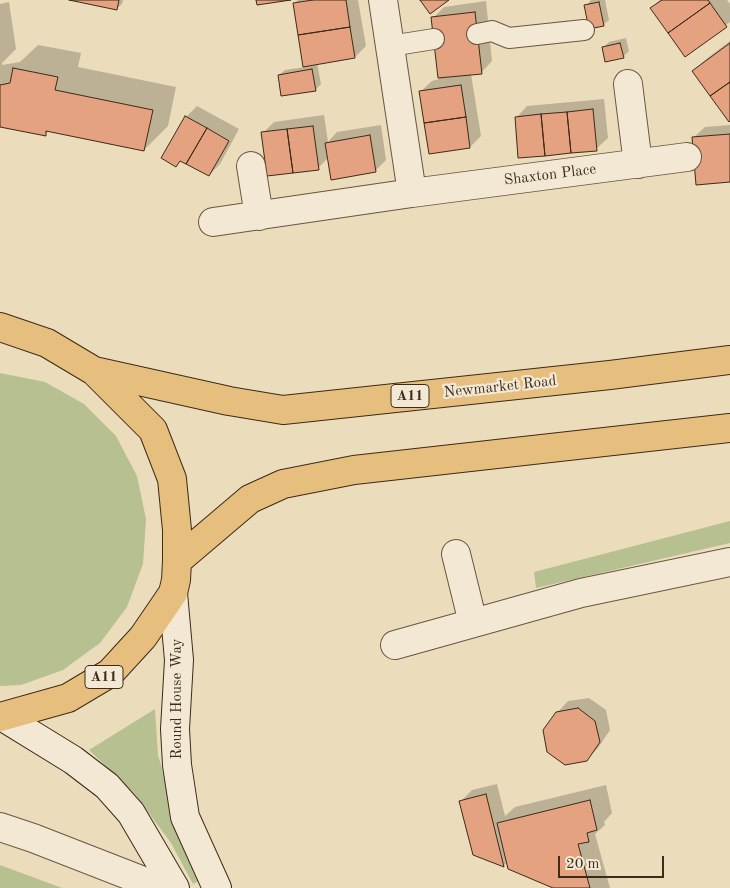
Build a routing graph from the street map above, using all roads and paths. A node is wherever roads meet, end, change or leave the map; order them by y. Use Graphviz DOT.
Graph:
graph roads {
  1 [pos="382,0"];
  2 [pos="584,30"];
  3 [pos="477,34"];
  4 [pos="434,39"];
  5 [pos="390,46"];
  6 [pos="628,84"];
  7 [pos="687,157"];
  8 [pos="638,164"];
  9 [pos="251,166"];
  10 [pos="412,193"];
  11 [pos="258,216"];
  12 [pos="213,222"];
  13 [pos="0,327"];
  14 [pos="730,360"];
  15 [pos="94,370"];
  16 [pos="730,428"];
  17 [pos="456,554"];
  18 [pos="177,561"];
  19 [pos="730,562"];
  20 [pos="173,593"];
  21 [pos="473,623"];
  22 [pos="395,645"];
  23 [pos="2,717"];
  24 [pos="0,827"];
  25 [pos="219,884"];
  26 [pos="157,888"];
  27 [pos="175,888"];
  1 -- 5 [label="street"];
  2 -- 3 [label="lane"];
  4 -- 5 [label="lane"];
  5 -- 10 [label="street"];
  6 -- 8 [label="street"];
  7 -- 8 [label="street, Shaxton Place"];
  8 -- 10 [label="street, Shaxton Place"];
  9 -- 11 [label="street"];
  10 -- 11 [label="street, Shaxton Place"];
  11 -- 12 [label="street, Shaxton Place"];
  13 -- 15 [label="highway, Newmarket Road / A11"];
  14 -- 15 [label="highway, Newmarket Road / A11"];
  15 -- 18 [label="highway, Newmarket Road / A11"];
  16 -- 18 [label="highway"];
  17 -- 21 [label="street"];
  18 -- 20 [label="highway, Newmarket Road / A11"];
  19 -- 21 [label="street"];
  20 -- 23 [label="highway, Newmarket Road / A11"];
  20 -- 25 [label="street, Round House Way"];
  21 -- 22 [label="street"];
  23 -- 27 [label="street"];
  24 -- 26 [label="street"];
}
